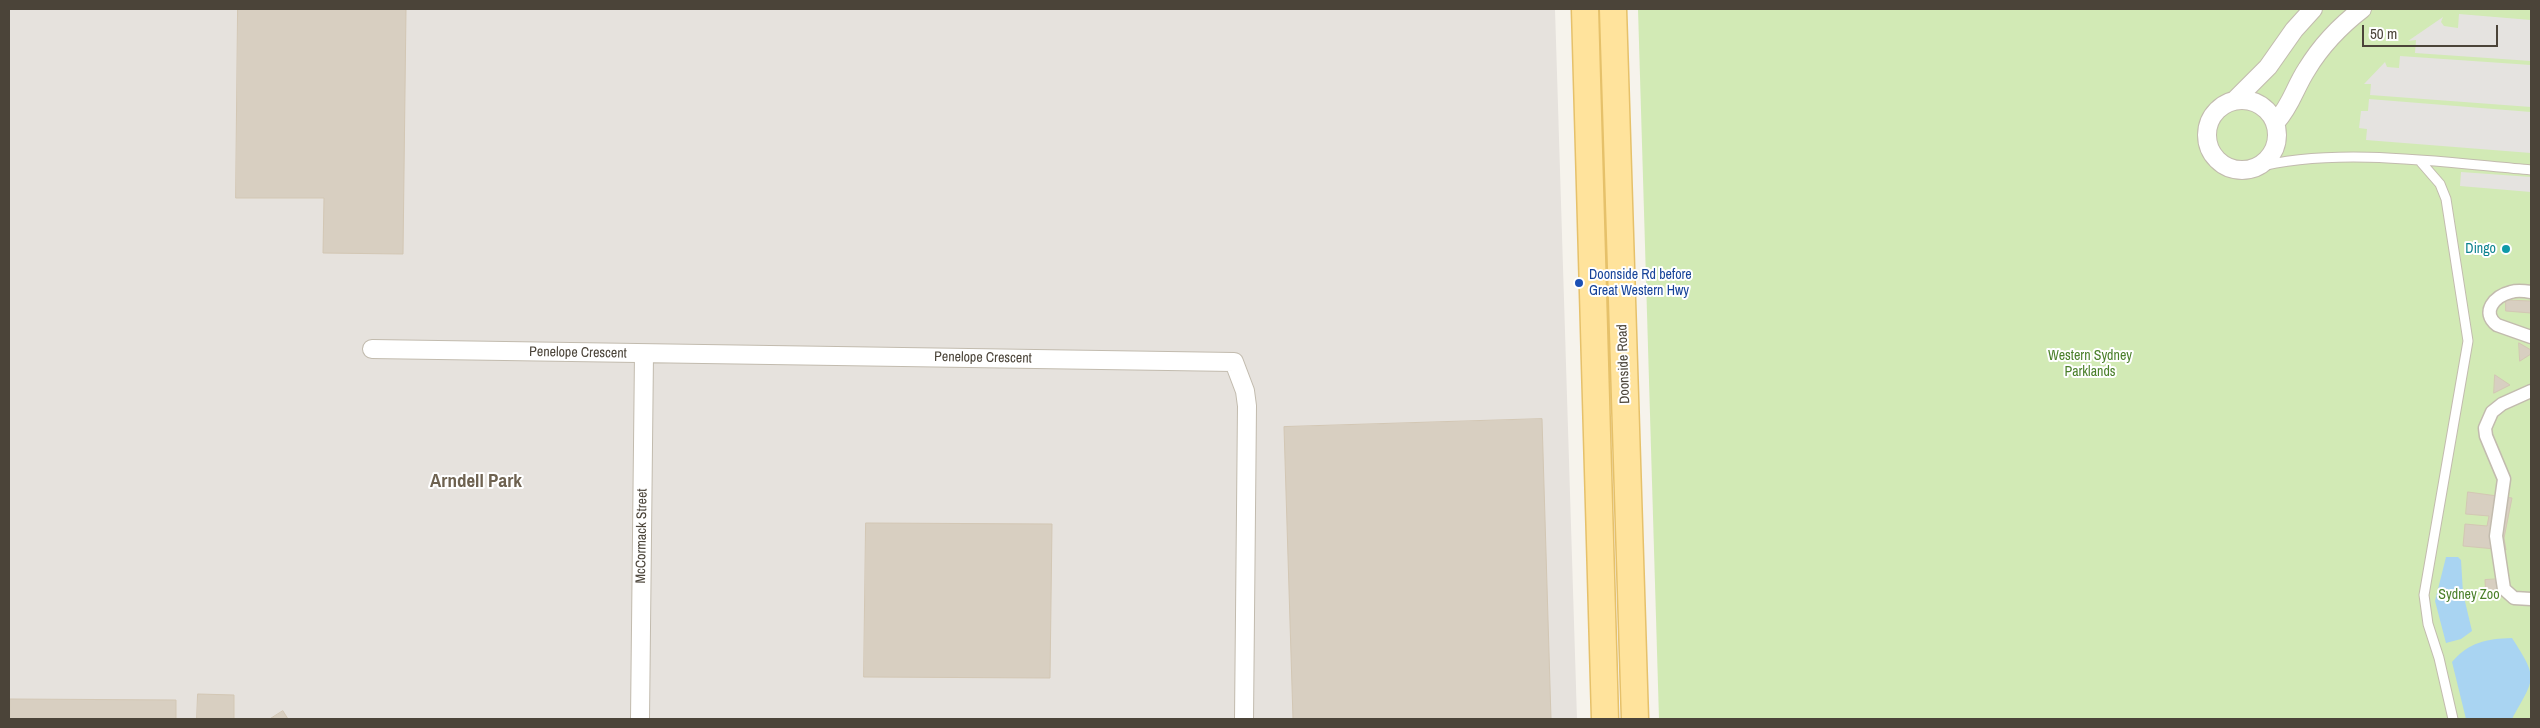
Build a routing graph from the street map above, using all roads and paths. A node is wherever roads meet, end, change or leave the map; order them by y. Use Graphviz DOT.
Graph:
graph roads {
  1 [pos="1585,9"];
  2 [pos="1613,9"];
  3 [pos="2313,9"];
  4 [pos="2362,9"];
  5 [pos="2236,99"];
  6 [pos="2276,122"];
  7 [pos="2420,161"];
  8 [pos="2255,168"];
  9 [pos="2531,170"];
  10 [pos="2531,292"];
  11 [pos="2531,337"];
  12 [pos="372,349"];
  13 [pos="644,354"];
  14 [pos="2531,391"];
  15 [pos="2531,600"];
  16 [pos="640,719"];
  17 [pos="1244,719"];
  18 [pos="1605,719"];
  19 [pos="1635,719"];
  20 [pos="2453,719"];
  1 -- 18 [label="main road, Doonside Road"];
  2 -- 19 [label="main road, Doonside Road"];
  3 -- 5 [label="street"];
  4 -- 6 [label="street"];
  5 -- 6 [label="street"];
  5 -- 8 [label="street"];
  6 -- 8 [label="street"];
  7 -- 8 [label="lane"];
  7 -- 9 [label="lane"];
  7 -- 20 [label="lane"];
  10 -- 11 [label="street"];
  12 -- 13 [label="street, Penelope Crescent"];
  13 -- 16 [label="street, McCormack Street"];
  13 -- 17 [label="street, Penelope Crescent"];
  14 -- 15 [label="street"];
}
